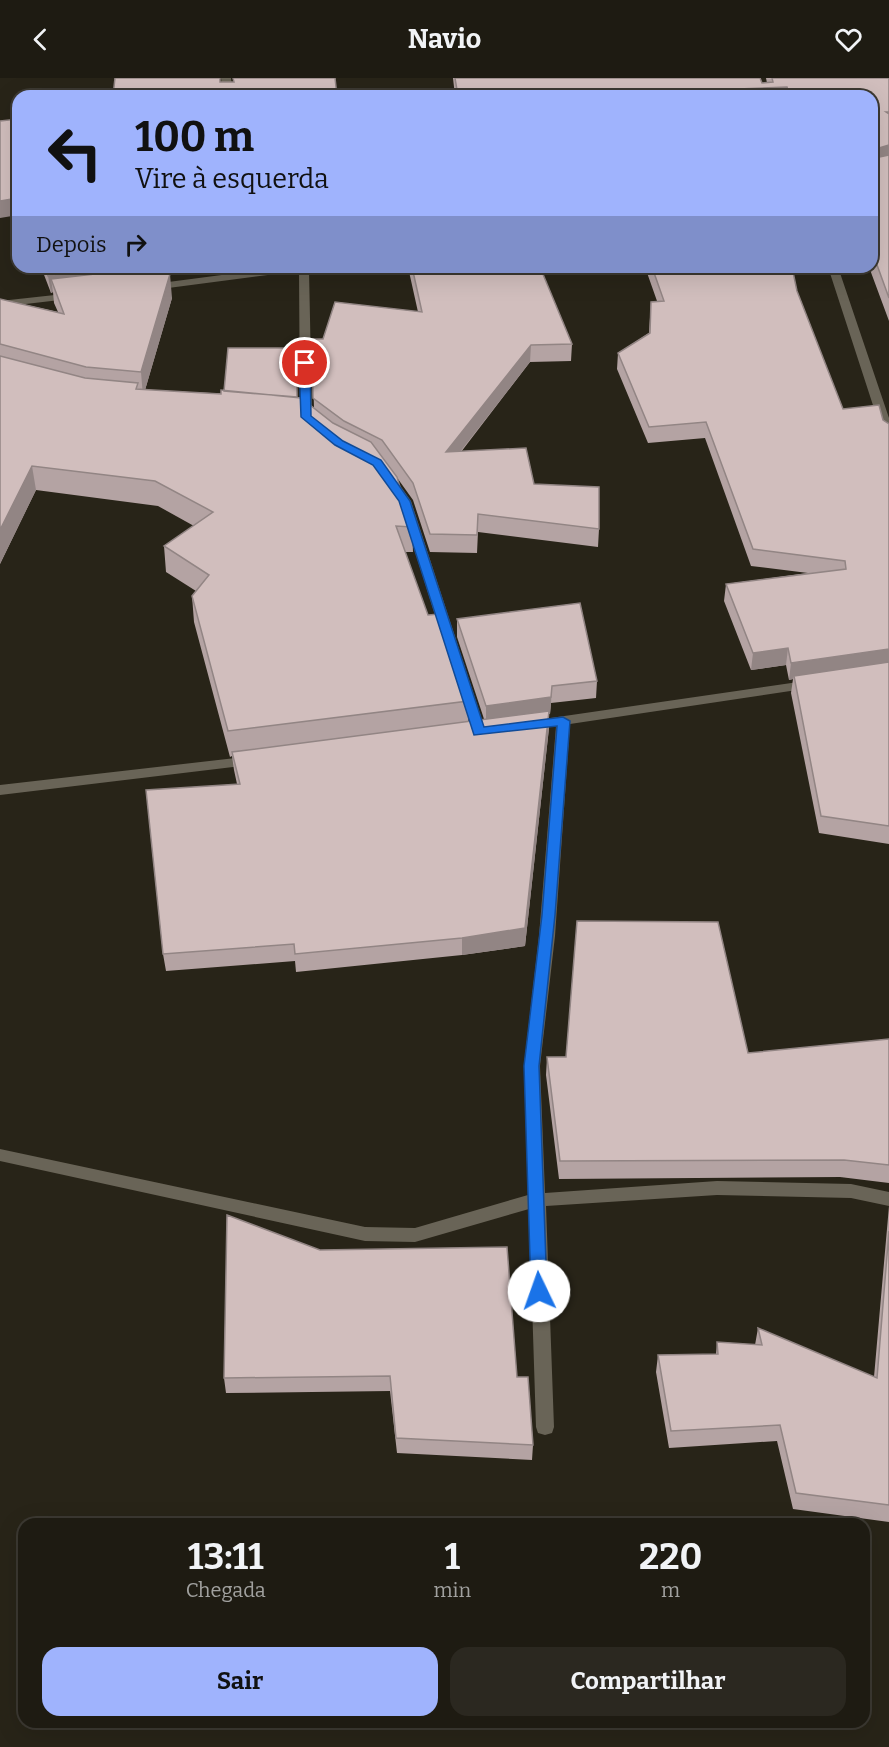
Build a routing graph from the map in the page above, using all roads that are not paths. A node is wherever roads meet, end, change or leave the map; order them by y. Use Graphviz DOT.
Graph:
graph roads {
  1 [pos="260,273"];
  2 [pos="306,273"];
  3 [pos="835,273"];
  4 [pos="138,289"];
  5 [pos="81,295"];
  6 [pos="0,304"];
  7 [pos="323,430"];
  8 [pos="889,436"];
  9 [pos="384,472"];
  10 [pos="831,681"];
  11 [pos="563,721"];
  12 [pos="511,728"];
  13 [pos="478,732"];
  14 [pos="268,759"];
  15 [pos="0,790"];
  16 [pos="0,1155"];
  17 [pos="889,1199"];
  18 [pos="535,1200"];
  19 [pos="545,1427"];
  1 -- 4 [label="street"];
  2 -- 7 [label="street"];
  3 -- 8 [label="street"];
  5 -- 6 [label="street"];
  9 -- 13 [label="street"];
  10 -- 11 [label="street"];
  11 -- 12 [label="street"];
  11 -- 18 [label="street"];
  14 -- 15 [label="street"];
  16 -- 18 [label="street"];
  17 -- 18 [label="street"];
  18 -- 19 [label="street"];
}
